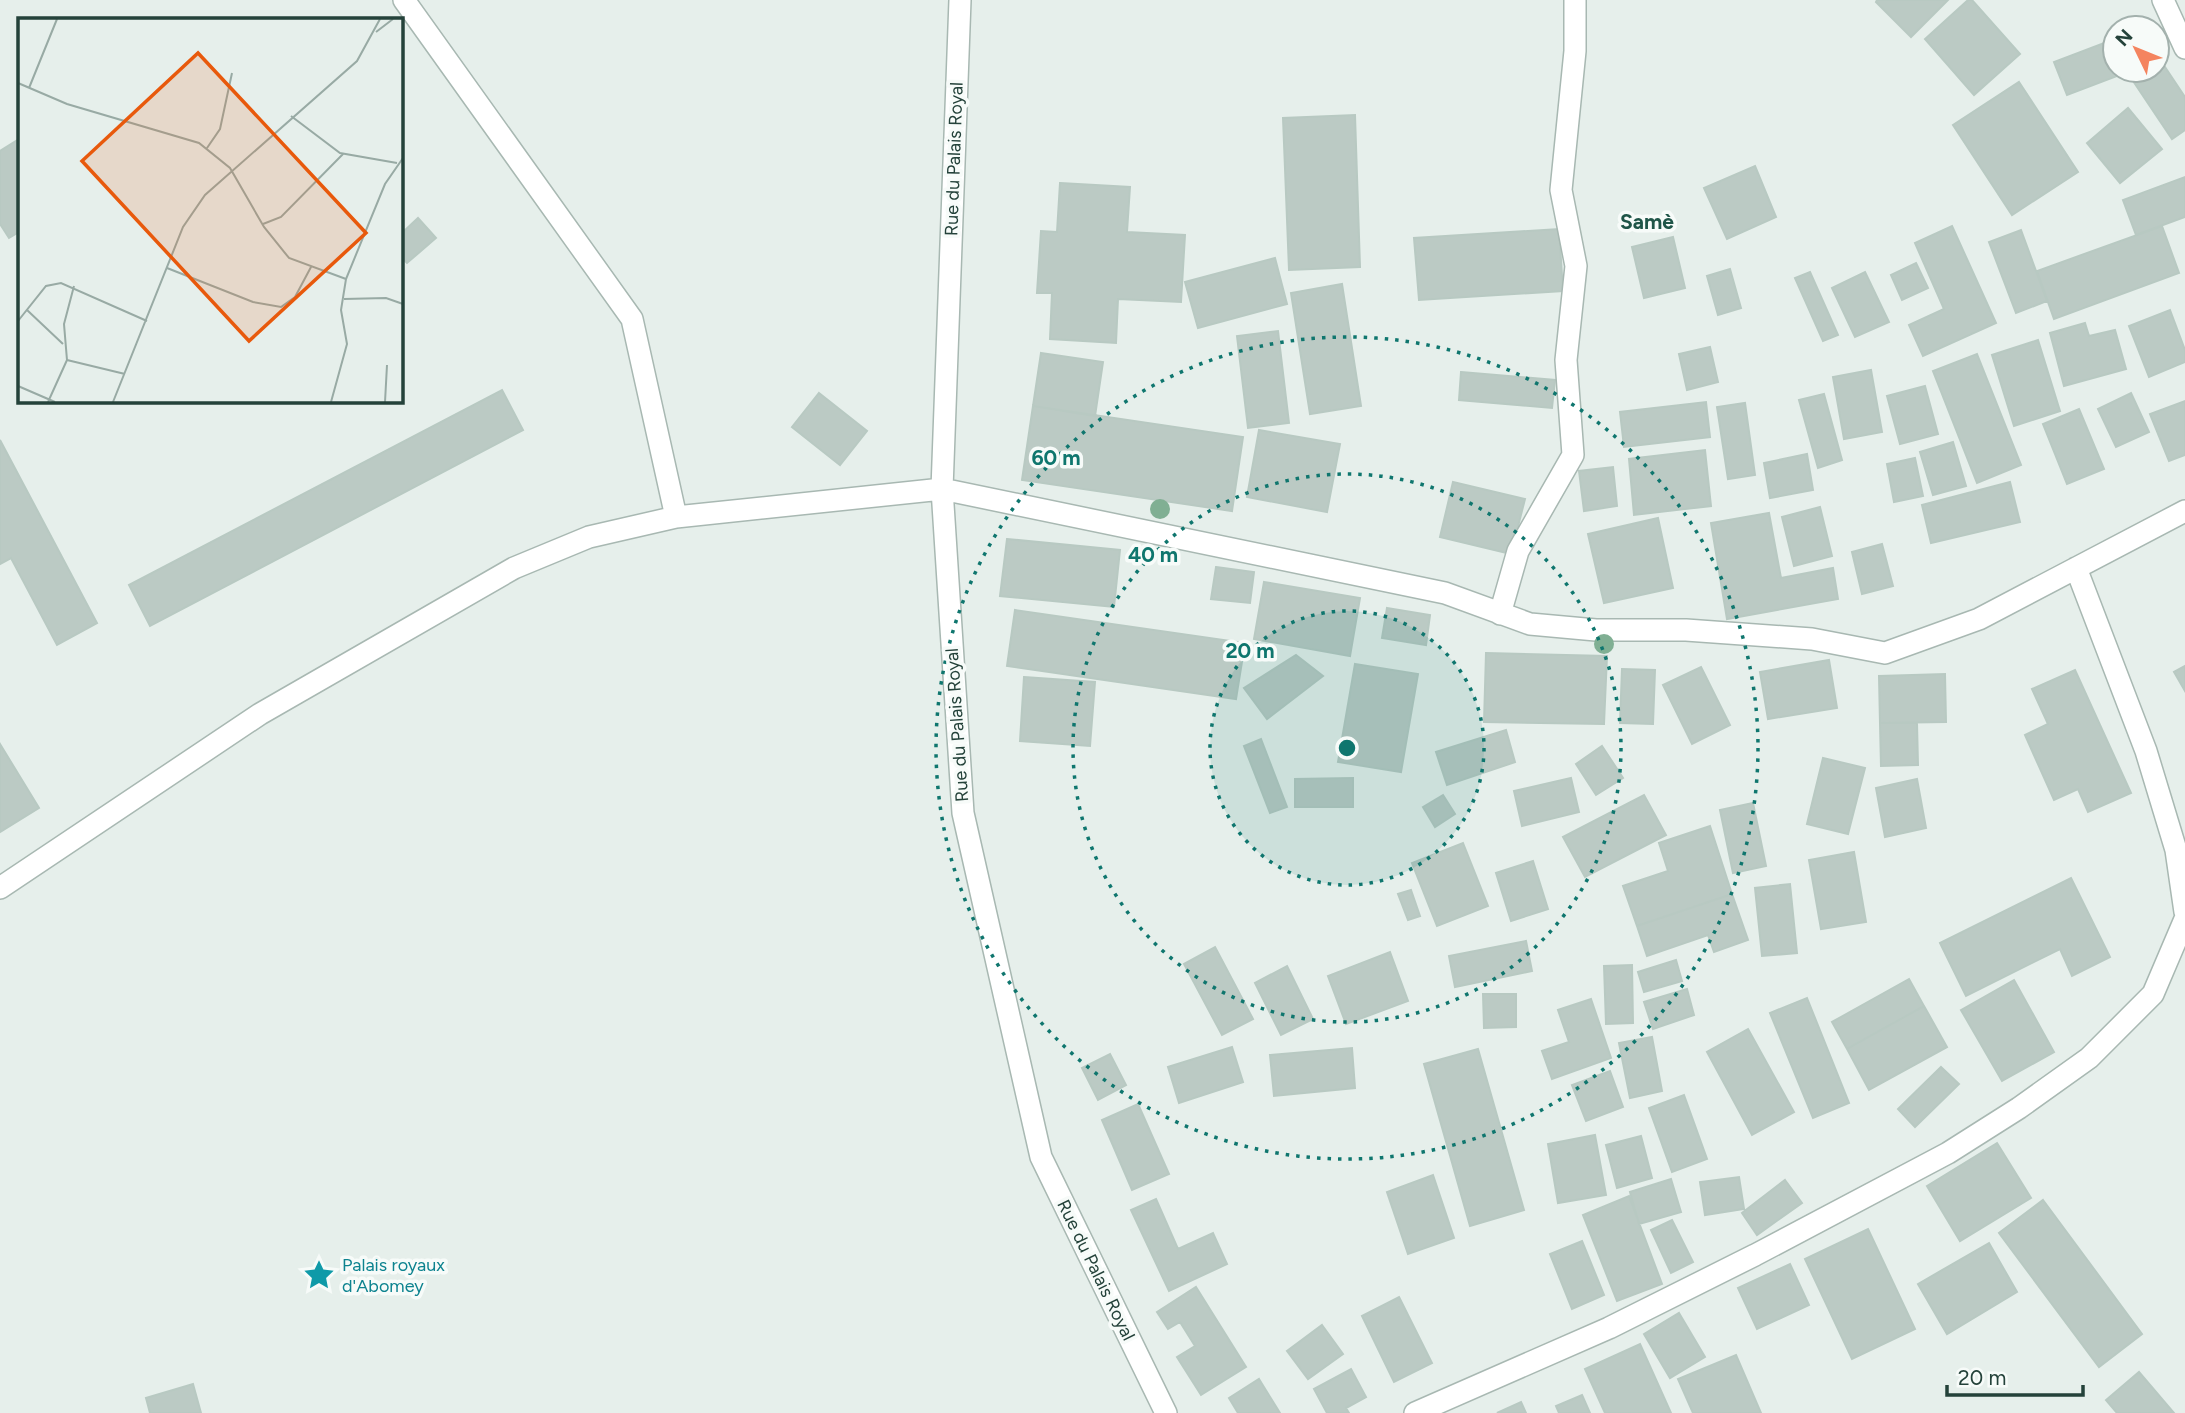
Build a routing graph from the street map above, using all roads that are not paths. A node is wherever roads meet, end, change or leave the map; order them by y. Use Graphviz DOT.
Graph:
graph roads {
  1 [pos="404,0"];
  2 [pos="960,0"];
  3 [pos="1575,0"];
  4 [pos="2163,0"];
  5 [pos="2185,47"];
  6 [pos="942,489"];
  7 [pos="2185,512"];
  8 [pos="676,517"];
  9 [pos="2076,568"];
  10 [pos="1500,614"];
  11 [pos="0,888"];
  12 [pos="2185,912"];
  13 [pos="2185,919"];
  14 [pos="1166,1413"];
  15 [pos="1415,1413"];
  1 -- 8 [label="street"];
  2 -- 6 [label="street, Rue du Palais Royal"];
  3 -- 10 [label="street"];
  4 -- 5 [label="street"];
  6 -- 8 [label="street"];
  6 -- 10 [label="street"];
  6 -- 14 [label="street, Rue du Palais Royal"];
  7 -- 9 [label="street"];
  8 -- 11 [label="street"];
  9 -- 10 [label="street"];
  9 -- 12 [label="street"];
  13 -- 15 [label="street"];
}
